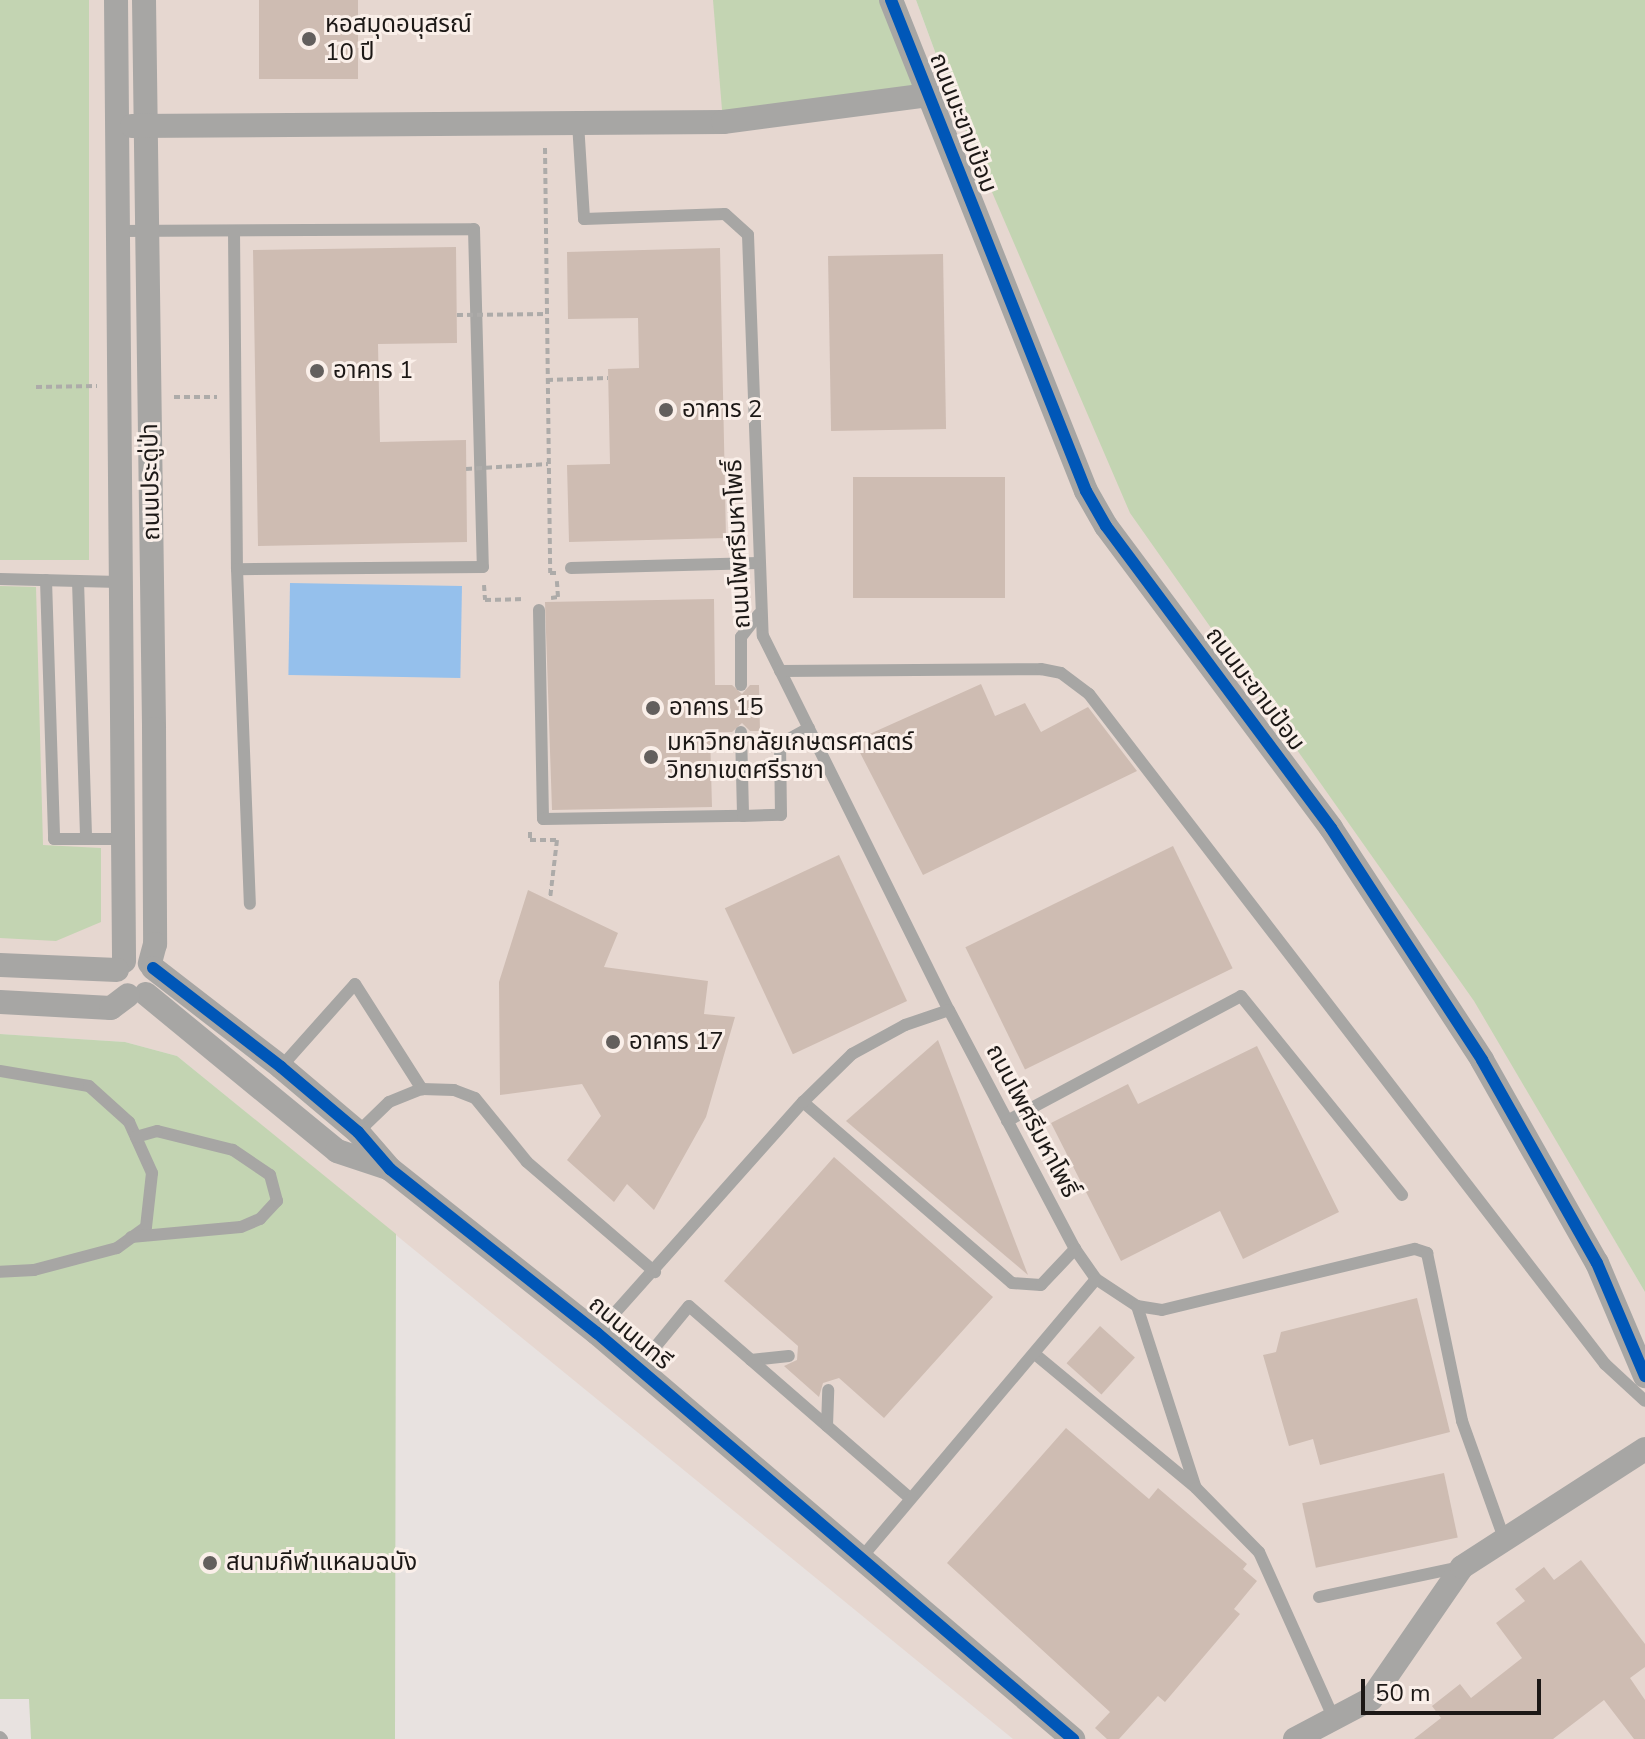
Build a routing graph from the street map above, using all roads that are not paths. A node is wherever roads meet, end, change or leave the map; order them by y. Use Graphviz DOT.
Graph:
graph roads {
  1 [pos="116,0"];
  2 [pos="144,0"];
  3 [pos="891,0"];
  4 [pos="928,95"];
  5 [pos="578,123"];
  6 [pos="117,126"];
  7 [pos="145,126"];
  8 [pos="118,231"];
  9 [pos="148,231"];
  10 [pos="234,231"];
  11 [pos="758,563"];
  12 [pos="571,568"];
  13 [pos="237,569"];
  14 [pos="0,579"];
  15 [pos="46,580"];
  16 [pos="78,581"];
  17 [pos="119,582"];
  18 [pos="539,610"];
  19 [pos="759,614"];
  20 [pos="780,671"];
  21 [pos="741,685"];
  22 [pos="809,728"];
  23 [pos="154,729"];
  24 [pos="121,730"];
  25 [pos="741,732"];
  26 [pos="743,816"];
  27 [pos="86,839"];
  28 [pos="122,839"];
  29 [pos="250,904"];
  30 [pos="0,965"];
  31 [pos="121,966"];
  32 [pos="151,966"];
  33 [pos="137,994"];
  34 [pos="0,1002"];
  35 [pos="949,1010"];
  36 [pos="281,1067"];
  37 [pos="0,1071"];
  38 [pos="422,1089"];
  39 [pos="803,1102"];
  40 [pos="1007,1121"];
  41 [pos="358,1132"];
  42 [pos="136,1137"];
  43 [pos="390,1169"];
  44 [pos="1402,1195"];
  45 [pos="131,1237"];
  46 [pos="1075,1249"];
  47 [pos="0,1272"];
  48 [pos="655,1272"];
  49 [pos="1096,1279"];
  50 [pos="1137,1306"];
  51 [pos="597,1333"];
  52 [pos="1036,1355"];
  53 [pos="789,1356"];
  54 [pos="751,1360"];
  55 [pos="638,1368"];
  56 [pos="1645,1376"];
  57 [pos="828,1390"];
  58 [pos="1645,1401"];
  59 [pos="827,1426"];
  60 [pos="1645,1449"];
  61 [pos="1196,1488"];
  62 [pos="910,1498"];
  63 [pos="1505,1541"];
  64 [pos="862,1557"];
  65 [pos="1462,1567"];
  66 [pos="1319,1597"];
  67 [pos="1335,1721"];
  68 [pos="1073,1739"];
  69 [pos="1295,1739"];
  1 -- 6 [label="street, ถนนประดู่ป่า"];
  2 -- 7 [label="street, ถนนประดู่ป่า"];
  3 -- 4 [label="street, ถนนมะขามป้อม"];
  4 -- 5 [label="street"];
  4 -- 56 [label="street, ถนนมะขามป้อม"];
  5 -- 7 [label="street"];
  5 -- 11 [label="lane, ถนนโพศรีมหาโพธิ์"];
  6 -- 7 [label="street"];
  6 -- 8 [label="street, ถนนประดู่ป่า"];
  7 -- 9 [label="street, ถนนประดู่ป่า"];
  8 -- 9 [label="lane"];
  8 -- 17 [label="street, ถนนประดู่ป่า"];
  9 -- 10 [label="lane"];
  9 -- 23 [label="street, ถนนประดู่ป่า"];
  10 -- 13 [label="lane"];
  10 -- 13 [label="lane"];
  11 -- 12 [label="lane"];
  11 -- 19 [label="lane, ถนนโพศรีมหาโพธิ์"];
  13 -- 29 [label="lane"];
  14 -- 15 [label="lane"];
  15 -- 16 [label="lane"];
  15 -- 27 [label="lane"];
  16 -- 17 [label="lane"];
  16 -- 27 [label="lane"];
  17 -- 24 [label="street, ถนนประดู่ป่า"];
  18 -- 26 [label="lane"];
  19 -- 20 [label="lane, ถนนโพศรีมหาโพธิ์"];
  19 -- 21 [label="lane"];
  20 -- 22 [label="lane, ถนนโพศรีมหาโพธิ์"];
  20 -- 58 [label="lane"];
  22 -- 26 [label="lane"];
  22 -- 35 [label="lane, ถนนโพศรีมหาโพธิ์"];
  23 -- 24 [label="lane"];
  23 -- 32 [label="street, ถนนประดู่ป่า"];
  24 -- 28 [label="street, ถนนประดู่ป่า"];
  25 -- 26 [label="lane"];
  27 -- 28 [label="lane"];
  28 -- 31 [label="street, ถนนประดู่ป่า"];
  30 -- 31 [label="street"];
  31 -- 32 [label="street"];
  31 -- 33 [label="street"];
  32 -- 33 [label="street"];
  32 -- 36 [label="street, ถนนนนทรี"];
  33 -- 34 [label="street"];
  33 -- 43 [label="street, ถนนนนทรี"];
  35 -- 39 [label="lane"];
  35 -- 40 [label="lane, ถนนโพศรีมหาโพธิ์"];
  36 -- 38 [label="lane"];
  36 -- 41 [label="street, ถนนนนทรี"];
  37 -- 42 [label="lane"];
  38 -- 41 [label="lane"];
  38 -- 48 [label="lane"];
  39 -- 46 [label="lane"];
  39 -- 48 [label="lane"];
  40 -- 44 [label="lane"];
  40 -- 46 [label="lane, ถนนโพศรีมหาโพธิ์"];
  41 -- 43 [label="street, ถนนนนทรี"];
  42 -- 45 [label="lane"];
  42 -- 45 [label="lane"];
  43 -- 51 [label="street, ถนนนนทรี"];
  45 -- 47 [label="lane"];
  46 -- 49 [label="lane, ถนนโพศรีมหาโพธิ์"];
  48 -- 51 [label="lane"];
  49 -- 50 [label="lane"];
  49 -- 52 [label="lane"];
  50 -- 61 [label="lane"];
  50 -- 63 [label="lane"];
  51 -- 55 [label="street, ถนนนนทรี"];
  52 -- 61 [label="lane"];
  52 -- 62 [label="lane"];
  53 -- 54 [label="lane"];
  54 -- 55 [label="lane"];
  54 -- 59 [label="lane"];
  55 -- 64 [label="street, ถนนนนทรี"];
  57 -- 59 [label="lane"];
  59 -- 62 [label="lane"];
  60 -- 63 [label="street"];
  61 -- 67 [label="lane"];
  62 -- 64 [label="lane"];
  63 -- 65 [label="street"];
  64 -- 68 [label="street, ถนนนนทรี"];
  65 -- 66 [label="lane"];
  65 -- 67 [label="street"];
  67 -- 69 [label="street"];
}
